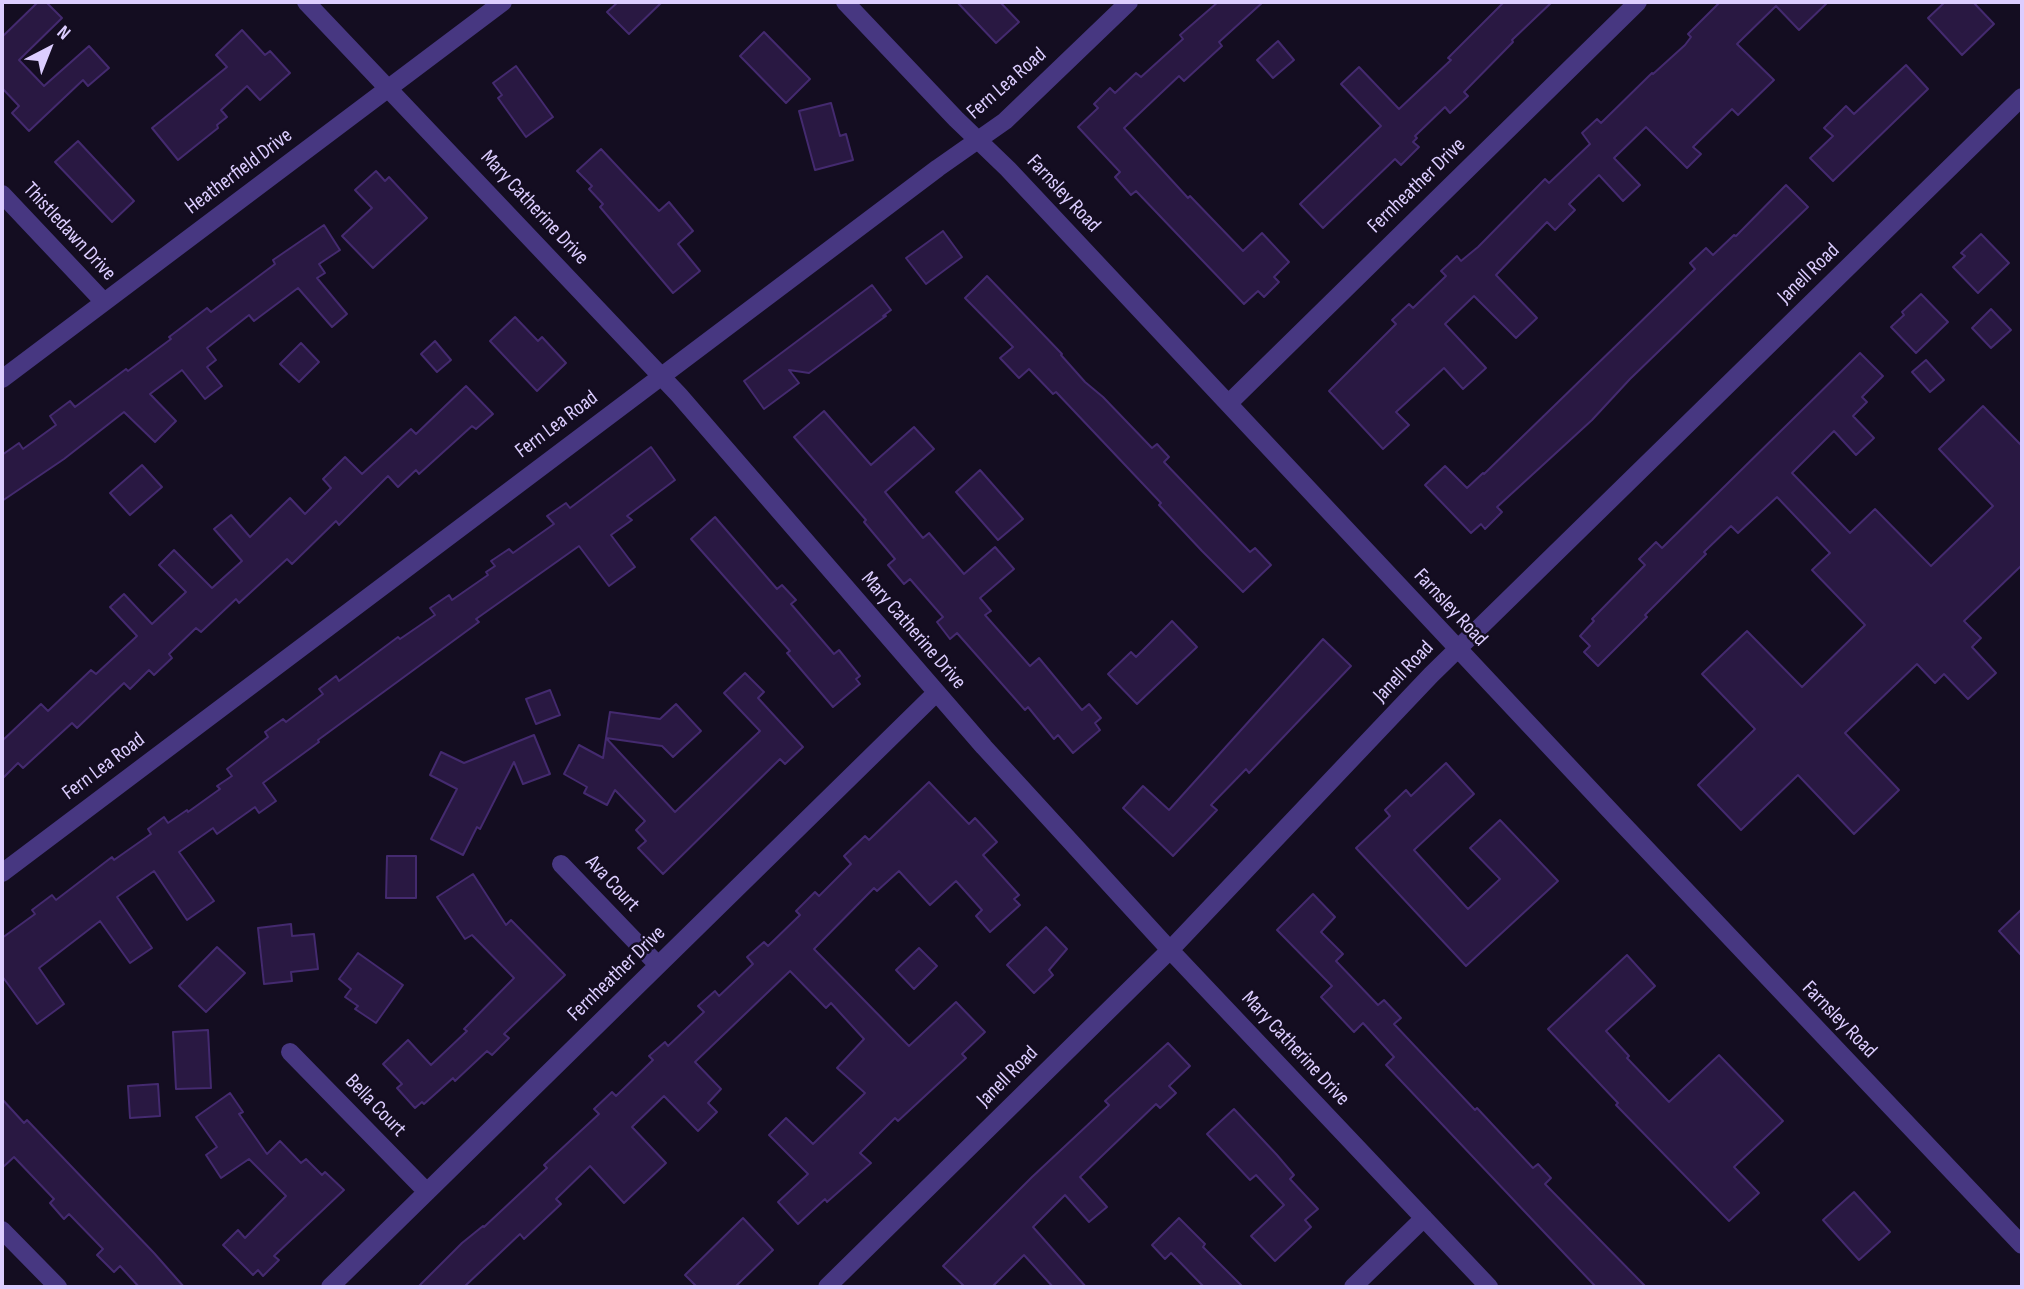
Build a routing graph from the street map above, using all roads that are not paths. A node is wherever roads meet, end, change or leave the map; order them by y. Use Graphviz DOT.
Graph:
graph roads {
  1 [pos="306,2"];
  2 [pos="503,2"];
  3 [pos="845,2"];
  4 [pos="1129,2"];
  5 [pos="1638,2"];
  6 [pos="388,88"];
  7 [pos="2022,97"];
  8 [pos="978,139"];
  9 [pos="2,194"];
  10 [pos="104,302"];
  11 [pos="662,377"];
  12 [pos="2,379"];
  13 [pos="1228,403"];
  14 [pos="1458,649"];
  15 [pos="936,692"];
  16 [pos="561,864"];
  17 [pos="2,873"];
  18 [pos="1170,950"];
  19 [pos="658,965"];
  20 [pos="290,1052"];
  21 [pos="427,1192"];
  22 [pos="1424,1218"];
  23 [pos="2,1230"];
  24 [pos="2022,1245"];
  25 [pos="58,1287"];
  26 [pos="330,1287"];
  27 [pos="827,1287"];
  28 [pos="1353,1287"];
  29 [pos="1489,1287"];
  1 -- 6 [label="street, Mary Catherine Drive"];
  2 -- 6 [label="street, Heatherfield Drive"];
  3 -- 8 [label="street, Farnsley Road"];
  4 -- 8 [label="street, Fern Lea Road"];
  5 -- 13 [label="street, Fernheather Drive"];
  6 -- 10 [label="street, Heatherfield Drive"];
  6 -- 11 [label="street, Mary Catherine Drive"];
  7 -- 14 [label="street, Janell Road"];
  8 -- 11 [label="street, Fern Lea Road"];
  8 -- 13 [label="street, Farnsley Road"];
  9 -- 10 [label="street, Thistledawn Drive"];
  10 -- 12 [label="street, Heatherfield Drive"];
  11 -- 15 [label="street, Mary Catherine Drive"];
  11 -- 17 [label="street, Fern Lea Road"];
  13 -- 14 [label="street, Farnsley Road"];
  14 -- 18 [label="street, Janell Road"];
  14 -- 24 [label="street, Farnsley Road"];
  15 -- 18 [label="street, Mary Catherine Drive"];
  15 -- 19 [label="street, Fernheather Drive"];
  16 -- 19 [label="street, Ava Court"];
  18 -- 22 [label="street, Mary Catherine Drive"];
  18 -- 27 [label="street, Janell Road"];
  19 -- 21 [label="street, Fernheather Drive"];
  20 -- 21 [label="street, Bella Court"];
  21 -- 26 [label="street, Fernheather Drive"];
  22 -- 28 [label="street"];
  22 -- 29 [label="street, Mary Catherine Drive"];
  23 -- 25 [label="street"];
}
